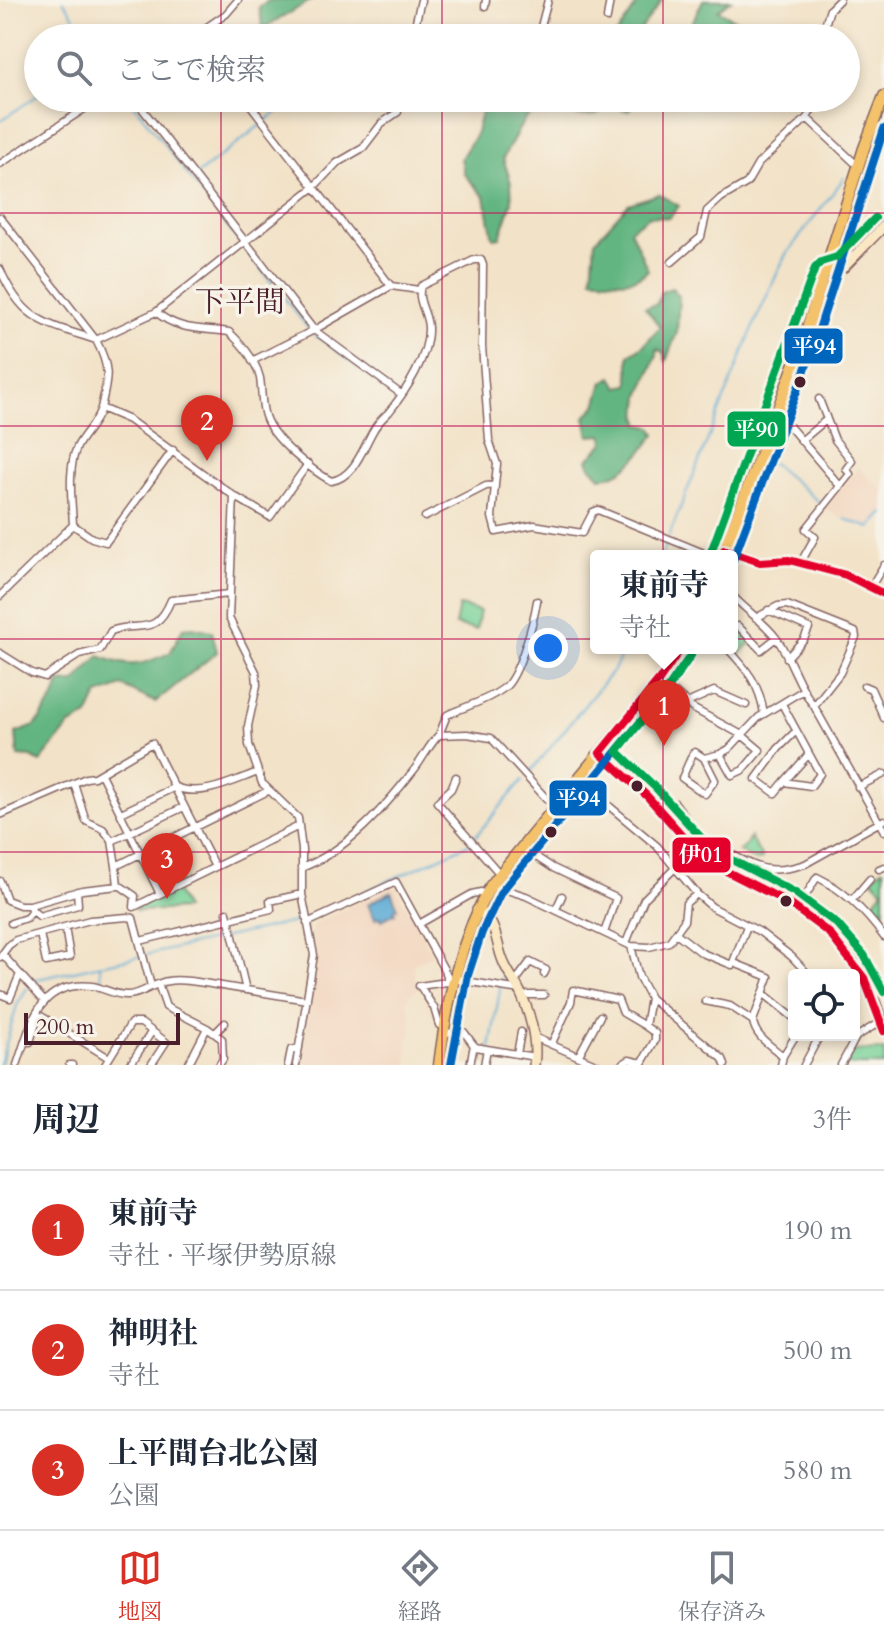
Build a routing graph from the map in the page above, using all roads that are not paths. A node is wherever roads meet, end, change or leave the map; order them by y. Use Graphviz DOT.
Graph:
graph roads {
  1 [pos="238,0"];
  2 [pos="421,0"];
  3 [pos="548,0"];
  4 [pos="610,0"];
  5 [pos="839,0"];
  6 [pos="607,18"];
  7 [pos="213,24"];
  8 [pos="415,24"];
  9 [pos="542,24"];
  10 [pos="825,24"];
  11 [pos="884,96"];
  12 [pos="80,112"];
  13 [pos="145,112"];
  14 [pos="256,112"];
  15 [pos="398,112"];
  16 [pos="810,112"];
  17 [pos="807,118"];
  18 [pos="0,164"];
  19 [pos="858,166"];
  20 [pos="313,188"];
  21 [pos="0,217"];
  22 [pos="884,226"];
  23 [pos="245,242"];
  24 [pos="672,262"];
  25 [pos="0,269"];
  26 [pos="826,273"];
  27 [pos="391,286"];
  28 [pos="419,290"];
  29 [pos="156,312"];
  30 [pos="314,330"];
  31 [pos="96,340"];
  32 [pos="252,361"];
  33 [pos="401,394"];
  34 [pos="819,399"];
  35 [pos="101,408"];
  36 [pos="776,415"];
  37 [pos="826,420"];
  38 [pos="801,441"];
  39 [pos="173,450"];
  40 [pos="308,464"];
  41 [pos="495,485"];
  42 [pos="840,486"];
  43 [pos="234,496"];
  44 [pos="425,517"];
  45 [pos="73,525"];
  46 [pos="696,550"];
  47 [pos="724,550"];
  48 [pos="738,557"];
  49 [pos="801,562"];
  50 [pos="884,565"];
  51 [pos="870,588"];
  52 [pos="229,594"];
  53 [pos="884,594"];
  54 [pos="0,596"];
  55 [pos="537,601"];
  56 [pos="738,601"];
  57 [pos="768,610"];
  58 [pos="756,618"];
  59 [pos="738,626"];
  60 [pos="776,638"];
  61 [pos="0,653"];
  62 [pos="677,654"];
  63 [pos="732,654"];
  64 [pos="787,658"];
  65 [pos="660,679"];
  66 [pos="864,686"];
  67 [pos="802,691"];
  68 [pos="884,694"];
  69 [pos="875,698"];
  70 [pos="687,703"];
  71 [pos="782,704"];
  72 [pos="814,706"];
  73 [pos="743,707"];
  74 [pos="764,714"];
  75 [pos="884,718"];
  76 [pos="796,731"];
  77 [pos="439,735"];
  78 [pos="742,735"];
  79 [pos="600,753"];
  80 [pos="720,754"];
  81 [pos="809,754"];
  82 [pos="704,758"];
  83 [pos="258,772"];
  84 [pos="101,774"];
  85 [pos="884,774"];
  86 [pos="456,777"];
  87 [pos="578,780"];
  88 [pos="784,782"];
  89 [pos="74,783"];
  90 [pos="175,787"];
  91 [pos="858,787"];
  92 [pos="268,791"];
  93 [pos="675,803"];
  94 [pos="184,807"];
  95 [pos="554,807"];
  96 [pos="121,813"];
  97 [pos="0,815"];
  98 [pos="881,821"];
  99 [pos="299,826"];
  100 [pos="673,826"];
  101 [pos="195,827"];
  102 [pos="884,831"];
  103 [pos="131,833"];
  104 [pos="112,841"];
  105 [pos="521,847"];
  106 [pos="141,854"];
  107 [pos="701,855"];
  108 [pos="116,866"];
  109 [pos="215,867"];
  110 [pos="676,867"];
  111 [pos="301,868"];
  112 [pos="499,873"];
  113 [pos="870,879"];
  114 [pos="1,885"];
  115 [pos="122,887"];
  116 [pos="488,890"];
  117 [pos="77,891"];
  118 [pos="160,894"];
  119 [pos="302,894"];
  120 [pos="697,894"];
  121 [pos="562,896"];
  122 [pos="852,900"];
  123 [pos="134,907"];
  124 [pos="32,908"];
  125 [pos="798,908"];
  126 [pos="556,909"];
  127 [pos="477,910"];
  128 [pos="228,915"];
  129 [pos="133,918"];
  130 [pos="11,923"];
  131 [pos="307,923"];
  132 [pos="419,924"];
  133 [pos="747,926"];
  134 [pos="65,927"];
  135 [pos="604,933"];
  136 [pos="676,933"];
  137 [pos="40,934"];
  138 [pos="884,937"];
  139 [pos="140,941"];
  140 [pos="629,945"];
  141 [pos="1,956"];
  142 [pos="734,963"];
  143 [pos="803,969"];
  144 [pos="546,970"];
  145 [pos="20,974"];
  146 [pos="451,982"];
  147 [pos="154,985"];
  148 [pos="884,987"];
  149 [pos="519,989"];
  150 [pos="246,990"];
  151 [pos="871,991"];
  152 [pos="763,993"];
  153 [pos="0,994"];
  154 [pos="544,995"];
  155 [pos="650,998"];
  156 [pos="307,1000"];
  157 [pos="44,1001"];
  158 [pos="705,1001"];
  159 [pos="788,1013"];
  160 [pos="600,1016"];
  161 [pos="753,1021"];
  162 [pos="465,1022"];
  163 [pos="225,1023"];
  164 [pos="883,1024"];
  165 [pos="645,1026"];
  166 [pos="207,1028"];
  167 [pos="860,1028"];
  168 [pos="443,1030"];
  169 [pos="864,1030"];
  170 [pos="152,1031"];
  171 [pos="464,1032"];
  172 [pos="521,1032"];
  173 [pos="215,1033"];
  174 [pos="534,1037"];
  175 [pos="25,1040"];
  176 [pos="792,1041"];
  177 [pos="817,1041"];
  178 [pos="552,1043"];
  179 [pos="474,1045"];
  180 [pos="299,1048"];
  181 [pos="487,1049"];
  182 [pos="517,1054"];
  183 [pos="579,1055"];
  184 [pos="783,1056"];
  185 [pos="109,1058"];
  186 [pos="534,1061"];
  187 [pos="644,1064"];
  188 [pos="17,1065"];
  189 [pos="105,1065"];
  190 [pos="130,1065"];
  191 [pos="151,1065"];
  192 [pos="188,1065"];
  193 [pos="219,1065"];
  194 [pos="288,1065"];
  195 [pos="296,1065"];
  196 [pos="439,1065"];
  197 [pos="470,1065"];
  198 [pos="484,1065"];
  199 [pos="598,1065"];
  200 [pos="621,1065"];
  201 [pos="725,1065"];
  202 [pos="781,1065"];
  203 [pos="804,1065"];
  204 [pos="841,1065"];
  1 -- 7 [label="street"];
  2 -- 8 [label="street"];
  3 -- 9 [label="street"];
  4 -- 6 [label="street"];
  5 -- 10 [label="street"];
  11 -- 19 [label="main road"];
  12 -- 18 [label="street"];
  13 -- 23 [label="street"];
  14 -- 20 [label="street"];
  15 -- 20 [label="street"];
  16 -- 17 [label="street"];
  17 -- 19 [label="street"];
  17 -- 24 [label="street"];
  19 -- 26 [label="main road"];
  20 -- 23 [label="street"];
  20 -- 27 [label="street"];
  21 -- 31 [label="street"];
  22 -- 26 [label="street"];
  23 -- 29 [label="street"];
  23 -- 30 [label="street"];
  25 -- 31 [label="street"];
  26 -- 36 [label="main road"];
  27 -- 28 [label="street"];
  27 -- 30 [label="street"];
  28 -- 33 [label="street"];
  28 -- 41 [label="street"];
  29 -- 31 [label="street"];
  29 -- 32 [label="street"];
  30 -- 32 [label="street"];
  30 -- 33 [label="street"];
  31 -- 35 [label="street"];
  32 -- 40 [label="street"];
  33 -- 40 [label="street"];
  34 -- 37 [label="street"];
  35 -- 39 [label="street"];
  35 -- 45 [label="street"];
  36 -- 38 [label="street"];
  36 -- 47 [label="main road"];
  37 -- 38 [label="street"];
  37 -- 42 [label="street"];
  38 -- 42 [label="street"];
  39 -- 43 [label="street"];
  39 -- 45 [label="street"];
  40 -- 43 [label="street"];
  41 -- 44 [label="street"];
  41 -- 46 [label="street"];
  42 -- 49 [label="street"];
  43 -- 52 [label="street"];
  45 -- 54 [label="street"];
  48 -- 49 [label="street"];
  49 -- 51 [label="street"];
  50 -- 51 [label="street"];
  51 -- 53 [label="street"];
  52 -- 61 [label="street"];
  52 -- 83 [label="street"];
  55 -- 77 [label="street"];
  56 -- 58 [label="street"];
  57 -- 58 [label="street"];
  57 -- 64 [label="street"];
  57 -- 72 [label="street"];
  58 -- 60 [label="street"];
  59 -- 60 [label="street"];
  60 -- 64 [label="street"];
  62 -- 65 [label="main road"];
  63 -- 74 [label="street"];
  64 -- 67 [label="street"];
  65 -- 70 [label="street"];
  65 -- 79 [label="main road"];
  66 -- 69 [label="street"];
  67 -- 71 [label="street"];
  67 -- 72 [label="street"];
  68 -- 69 [label="street"];
  69 -- 75 [label="street"];
  70 -- 73 [label="street"];
  70 -- 78 [label="street"];
  71 -- 74 [label="street"];
  71 -- 76 [label="street"];
  72 -- 91 [label="street"];
  74 -- 78 [label="street"];
  76 -- 81 [label="street"];
  76 -- 88 [label="street"];
  77 -- 95 [label="street"];
  77 -- 111 [label="street"];
  78 -- 80 [label="street"];
  78 -- 80 [label="street"];
  79 -- 87 [label="main road"];
  79 -- 100 [label="street"];
  80 -- 82 [label="street"];
  81 -- 88 [label="street"];
  81 -- 88 [label="street"];
  82 -- 82 [label="street"];
  83 -- 90 [label="street"];
  83 -- 92 [label="street"];
  84 -- 89 [label="street"];
  84 -- 90 [label="street"];
  84 -- 96 [label="street"];
  85 -- 91 [label="street"];
  86 -- 112 [label="street"];
  87 -- 95 [label="main road"];
  87 -- 110 [label="street"];
  89 -- 97 [label="street"];
  89 -- 104 [label="street"];
  90 -- 94 [label="street"];
  90 -- 96 [label="street"];
  91 -- 98 [label="street"];
  92 -- 99 [label="street"];
  92 -- 101 [label="street"];
  93 -- 100 [label="street"];
  94 -- 101 [label="street"];
  94 -- 103 [label="street"];
  95 -- 105 [label="main road"];
  96 -- 103 [label="street"];
  98 -- 102 [label="street"];
  98 -- 107 [label="street"];
  99 -- 109 [label="street"];
  99 -- 111 [label="street"];
  100 -- 107 [label="street"];
  101 -- 106 [label="street"];
  101 -- 109 [label="street"];
  103 -- 104 [label="street"];
  103 -- 106 [label="street"];
  104 -- 108 [label="street"];
  105 -- 112 [label="main road"];
  105 -- 135 [label="street"];
  106 -- 108 [label="street"];
  106 -- 118 [label="street"];
  107 -- 125 [label="street"];
  108 -- 117 [label="street"];
  109 -- 118 [label="street"];
  110 -- 120 [label="street"];
  110 -- 140 [label="street"];
  111 -- 119 [label="street"];
  112 -- 116 [label="main road"];
  113 -- 122 [label="street"];
  114 -- 124 [label="street"];
  115 -- 123 [label="street"];
  116 -- 126 [label="street"];
  116 -- 127 [label="main road"];
  116 -- 132 [label="street"];
  117 -- 124 [label="street"];
  117 -- 124 [label="street"];
  118 -- 123 [label="street"];
  119 -- 128 [label="street"];
  119 -- 131 [label="street"];
  120 -- 133 [label="street"];
  120 -- 136 [label="street"];
  121 -- 126 [label="street"];
  122 -- 125 [label="street"];
  122 -- 138 [label="street"];
  123 -- 129 [label="street"];
  124 -- 130 [label="street"];
  125 -- 151 [label="street"];
  126 -- 135 [label="street"];
  127 -- 146 [label="main road"];
  127 -- 149 [label="street"];
  128 -- 139 [label="street"];
  128 -- 150 [label="street"];
  129 -- 134 [label="street"];
  129 -- 139 [label="street"];
  131 -- 132 [label="street"];
  131 -- 156 [label="street"];
  132 -- 146 [label="street"];
  133 -- 142 [label="street"];
  133 -- 143 [label="street"];
  134 -- 137 [label="street"];
  134 -- 137 [label="street"];
  135 -- 140 [label="street"];
  136 -- 140 [label="street"];
  136 -- 142 [label="street"];
  137 -- 141 [label="street"];
  139 -- 147 [label="street"];
  140 -- 155 [label="street"];
  141 -- 145 [label="street"];
  142 -- 152 [label="street"];
  144 -- 149 [label="street"];
  145 -- 153 [label="street"];
  145 -- 157 [label="street"];
  146 -- 149 [label="street"];
  146 -- 168 [label="main road"];
  146 -- 168 [label="street"];
  147 -- 150 [label="street"];
  147 -- 157 [label="street"];
  147 -- 166 [label="street"];
  148 -- 151 [label="street"];
  149 -- 154 [label="street"];
  149 -- 174 [label="street"];
  150 -- 156 [label="street"];
  151 -- 164 [label="street"];
  152 -- 159 [label="street"];
  152 -- 161 [label="street"];
  155 -- 165 [label="street"];
  155 -- 201 [label="street"];
  156 -- 180 [label="street"];
  157 -- 175 [label="street"];
  158 -- 161 [label="street"];
  160 -- 183 [label="street"];
  161 -- 184 [label="street"];
  162 -- 171 [label="street"];
  163 -- 173 [label="street"];
  164 -- 169 [label="street"];
  165 -- 178 [label="street"];
  165 -- 187 [label="street"];
  166 -- 173 [label="street"];
  166 -- 192 [label="street"];
  167 -- 169 [label="street"];
  168 -- 171 [label="street"];
  168 -- 196 [label="main road"];
  169 -- 204 [label="street"];
  170 -- 185 [label="street"];
  170 -- 190 [label="street"];
  170 -- 191 [label="street"];
  171 -- 179 [label="street"];
  172 -- 182 [label="street"];
  173 -- 193 [label="street"];
  174 -- 178 [label="street"];
  174 -- 186 [label="street"];
  175 -- 185 [label="street"];
  175 -- 188 [label="street"];
  176 -- 184 [label="street"];
  177 -- 203 [label="street"];
  178 -- 183 [label="street"];
  179 -- 181 [label="street"];
  179 -- 197 [label="street"];
  180 -- 194 [label="street"];
  180 -- 195 [label="street"];
  181 -- 182 [label="street"];
  181 -- 198 [label="street"];
  182 -- 186 [label="street"];
  183 -- 199 [label="street"];
  184 -- 202 [label="street"];
  185 -- 189 [label="street"];
  187 -- 200 [label="street"];
}
